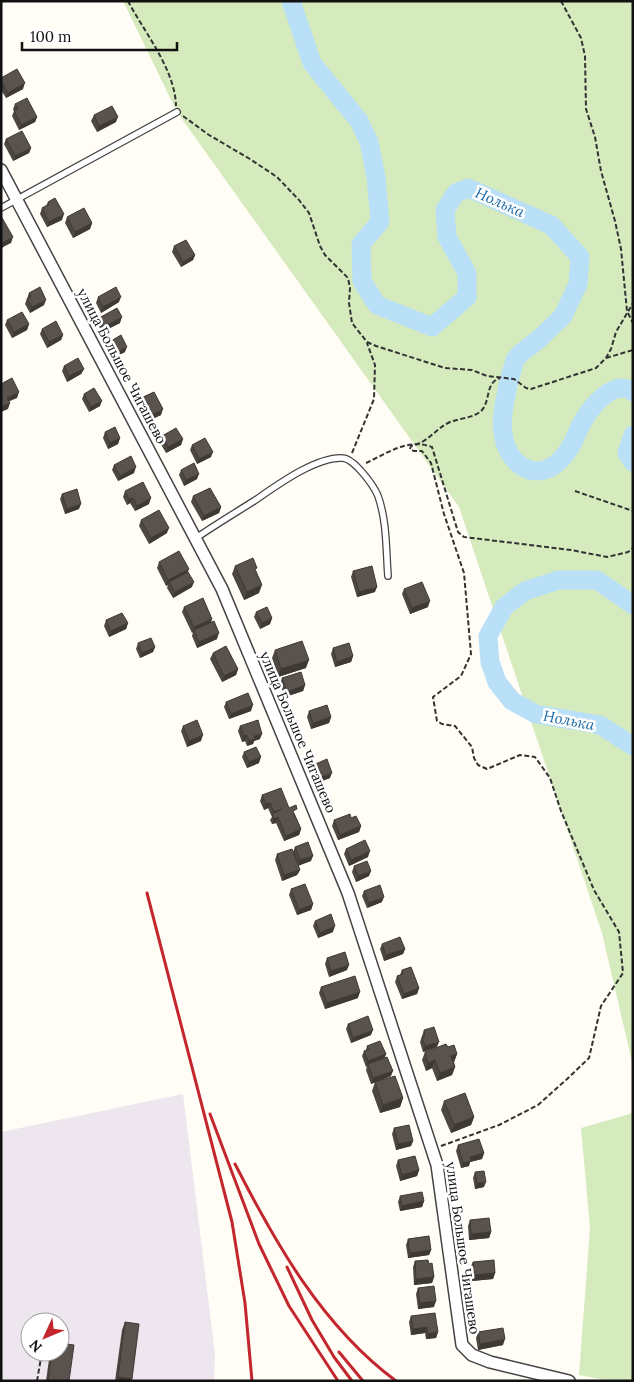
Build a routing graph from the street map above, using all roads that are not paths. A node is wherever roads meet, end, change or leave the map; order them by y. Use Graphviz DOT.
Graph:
graph roads {
  1 [pos="177,112"];
  2 [pos="1,170"];
  3 [pos="17,200"];
  4 [pos="1,208"];
  5 [pos="196,538"];
  6 [pos="388,576"];
  7 [pos="569,1381"];
  1 -- 3 [label="lane"];
  2 -- 3 [label="street, улица Большое Чигашево"];
  3 -- 4 [label="lane"];
  3 -- 5 [label="street, улица Большое Чигашево"];
  5 -- 6 [label="lane"];
  5 -- 7 [label="street, улица Большое Чигашево"];
}
